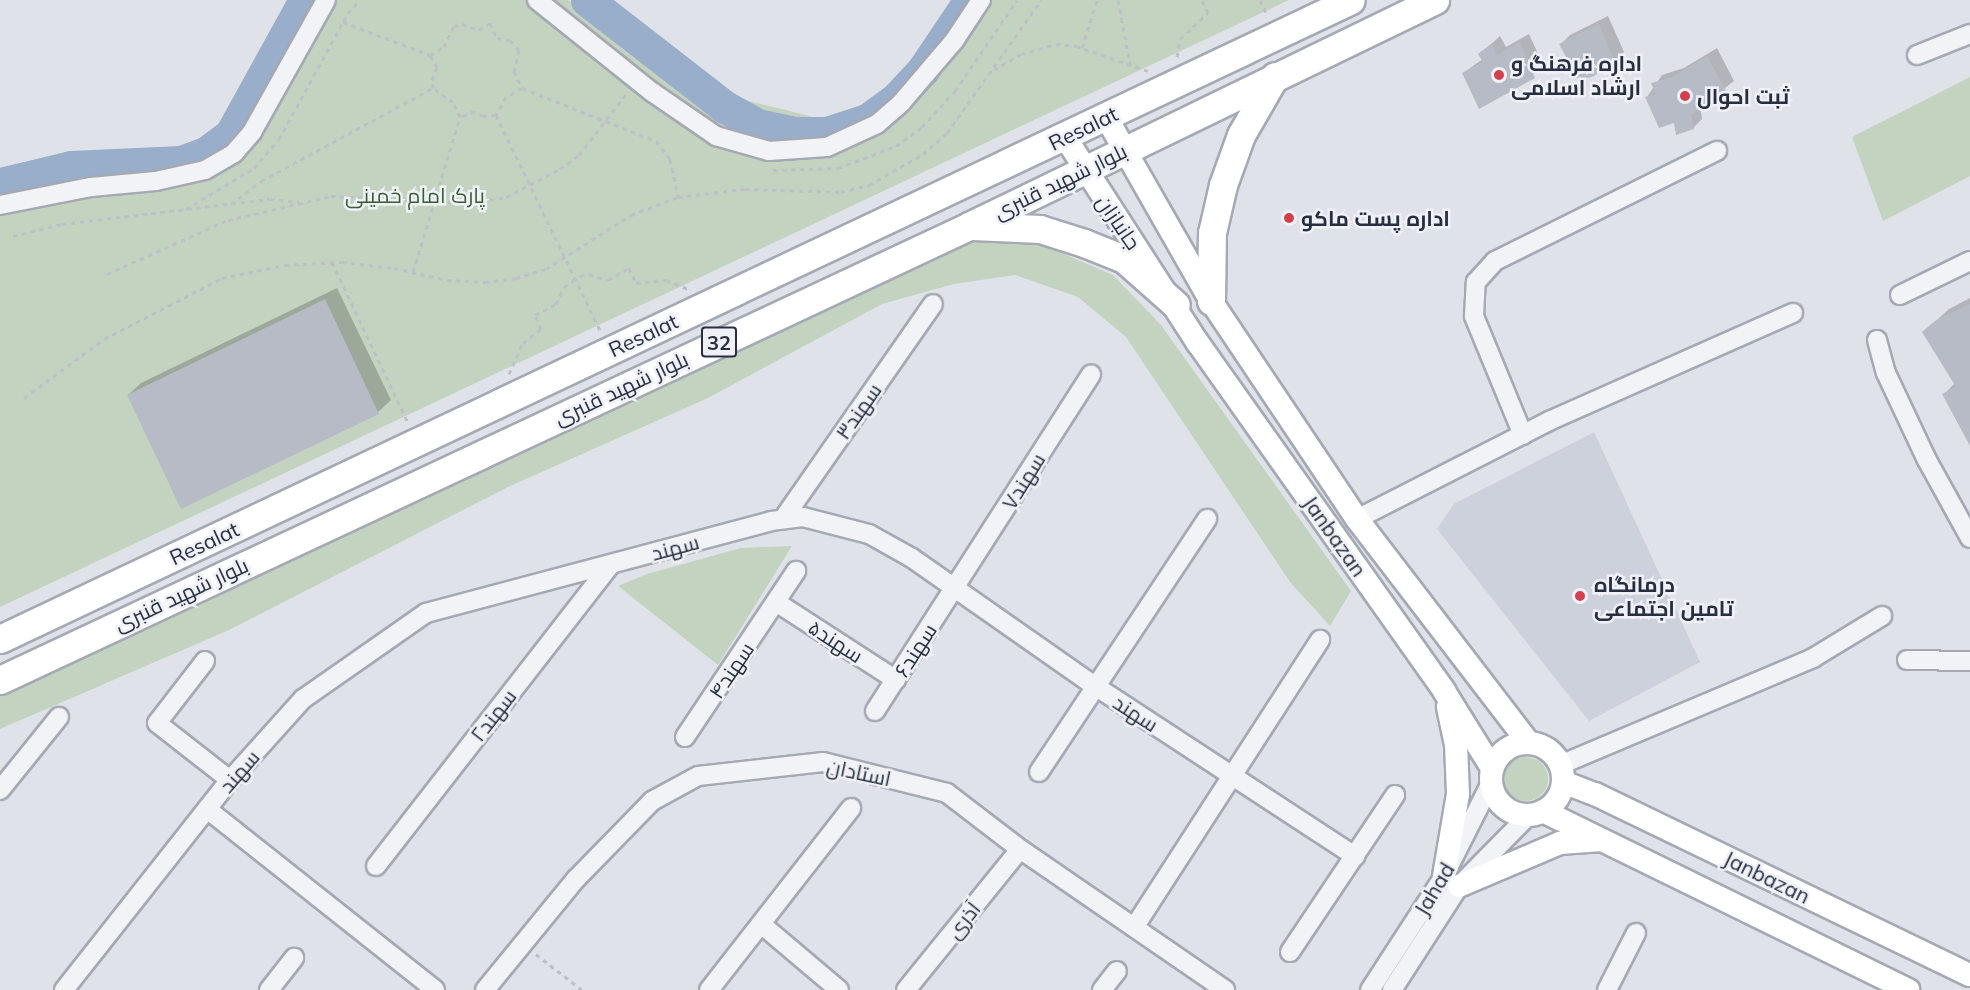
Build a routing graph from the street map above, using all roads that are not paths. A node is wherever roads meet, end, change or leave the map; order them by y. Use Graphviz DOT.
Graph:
graph roads {
  1 [pos="326,0"];
  2 [pos="537,0"];
  3 [pos="981,0"];
  4 [pos="1351,0"];
  5 [pos="1436,0"];
  6 [pos="1970,34"];
  7 [pos="1917,55"];
  8 [pos="1275,76"];
  9 [pos="1106,117"];
  10 [pos="1065,137"];
  11 [pos="1124,149"];
  12 [pos="1717,151"];
  13 [pos="1083,170"];
  14 [pos="0,205"];
  15 [pos="969,226"];
  16 [pos="1970,261"];
  17 [pos="1900,295"];
  18 [pos="1211,301"];
  19 [pos="933,304"];
  20 [pos="1176,306"];
  21 [pos="1793,313"];
  22 [pos="1228,328"];
  23 [pos="1877,339"];
  24 [pos="1198,343"];
  25 [pos="1091,375"];
  26 [pos="1523,435"];
  27 [pos="325,485"];
  28 [pos="341,518"];
  29 [pos="783,519"];
  30 [pos="1207,519"];
  31 [pos="1357,519"];
  32 [pos="1970,538"];
  33 [pos="610,565"];
  34 [pos="796,571"];
  35 [pos="955,589"];
  36 [pos="776,602"];
  37 [pos="1882,616"];
  38 [pos="0,639"];
  39 [pos="1320,640"];
  40 [pos="1907,660"];
  41 [pos="205,661"];
  42 [pos="1970,661"];
  43 [pos="0,680"];
  44 [pos="896,680"];
  45 [pos="1095,686"];
  46 [pos="1444,691"];
  47 [pos="875,711"];
  48 [pos="59,717"];
  49 [pos="685,737"];
  50 [pos="1529,743"];
  51 [pos="1038,772"];
  52 [pos="1562,773"];
  53 [pos="1491,775"];
  54 [pos="1232,777"];
  55 [pos="230,780"];
  56 [pos="0,790"];
  57 [pos="1395,795"];
  58 [pos="851,808"];
  59 [pos="207,809"];
  60 [pos="1536,813"];
  61 [pos="1600,840"];
  62 [pos="1020,849"];
  63 [pos="1355,856"];
  64 [pos="376,866"];
  65 [pos="1451,881"];
  66 [pos="761,924"];
  67 [pos="1135,926"];
  68 [pos="1636,933"];
  69 [pos="1290,952"];
  70 [pos="294,958"];
  71 [pos="1117,971"];
  72 [pos="1970,975"];
  73 [pos="64,990"];
  74 [pos="269,990"];
  75 [pos="435,990"];
  76 [pos="485,990"];
  77 [pos="709,990"];
  78 [pos="839,990"];
  79 [pos="906,990"];
  80 [pos="1102,990"];
  81 [pos="1225,990"];
  82 [pos="1370,990"];
  83 [pos="1392,990"];
  84 [pos="1607,990"];
  85 [pos="1908,990"];
  1 -- 14 [label="street"];
  2 -- 3 [label="street"];
  4 -- 9 [label="highway, Resalat / 32"];
  5 -- 8 [label="highway, بلوار شهید قنبری / 32"];
  6 -- 7 [label="street"];
  8 -- 11 [label="highway, بلوار شهید قنبری / 32"];
  8 -- 18 [label="highway"];
  9 -- 10 [label="highway, Resalat / 32"];
  9 -- 11 [label="main road, Janbazan"];
  10 -- 13 [label="main road, جانبازان"];
  10 -- 27 [label="highway, Resalat / 32"];
  11 -- 13 [label="highway, بلوار شهید قنبری / 32"];
  11 -- 18 [label="main road, Janbazan"];
  12 -- 26 [label="street"];
  13 -- 15 [label="highway, بلوار شهید قنبری / 32"];
  13 -- 20 [label="main road, جانبازان"];
  15 -- 20 [label="highway"];
  15 -- 28 [label="highway, بلوار شهید قنبری / 32"];
  16 -- 17 [label="street"];
  18 -- 22 [label="main road, Janbazan"];
  19 -- 29 [label="street, سهند۳"];
  20 -- 24 [label="main road, Janbazan"];
  21 -- 26 [label="street"];
  22 -- 24 [label="main road"];
  22 -- 31 [label="main road, Janbazan"];
  23 -- 32 [label="street"];
  24 -- 46 [label="main road, Janbazan"];
  25 -- 35 [label="street, سهند۷"];
  26 -- 31 [label="street"];
  27 -- 28 [label="highway"];
  27 -- 38 [label="highway, Resalat / 32"];
  28 -- 43 [label="highway, بلوار شهید قنبری / 32"];
  29 -- 33 [label="street, سهند"];
  29 -- 35 [label="street, سهند"];
  30 -- 45 [label="street"];
  31 -- 50 [label="main road, Janbazan"];
  33 -- 55 [label="street, سهند"];
  33 -- 64 [label="street, سهند۲"];
  34 -- 36 [label="street, سهند۴"];
  35 -- 44 [label="street, سهند۶"];
  35 -- 45 [label="street, سهند"];
  36 -- 44 [label="street, سهند۵"];
  36 -- 49 [label="street, سهند۴"];
  37 -- 52 [label="street"];
  39 -- 54 [label="street"];
  40 -- 42 [label="street"];
  41 -- 55 [label="street"];
  44 -- 47 [label="street, سهند۶"];
  45 -- 51 [label="street"];
  45 -- 54 [label="street, سهند"];
  46 -- 53 [label="main road, Janbazan"];
  46 -- 65 [label="main road"];
  48 -- 56 [label="street"];
  50 -- 52 [label="main road"];
  50 -- 53 [label="main road"];
  52 -- 60 [label="main road"];
  52 -- 72 [label="main road, Janbazan"];
  53 -- 60 [label="main road"];
  53 -- 65 [label="street, Jahad"];
  54 -- 63 [label="street, سهند"];
  54 -- 67 [label="street"];
  55 -- 59 [label="street, سهند"];
  57 -- 63 [label="street"];
  58 -- 66 [label="street"];
  59 -- 73 [label="street, سهند"];
  59 -- 75 [label="street"];
  60 -- 61 [label="main road, Janbazan"];
  60 -- 65 [label="street, Jahad"];
  61 -- 65 [label="main road"];
  61 -- 85 [label="main road, Janbazan"];
  62 -- 67 [label="street, استادان"];
  62 -- 76 [label="street, استادان"];
  62 -- 79 [label="street, آذری"];
  63 -- 69 [label="street"];
  65 -- 82 [label="street, Jahad"];
  65 -- 83 [label="street, Jahad"];
  66 -- 77 [label="street"];
  66 -- 78 [label="street"];
  67 -- 81 [label="street, استادان"];
  68 -- 84 [label="street"];
  70 -- 74 [label="street"];
  71 -- 80 [label="street"];
}
